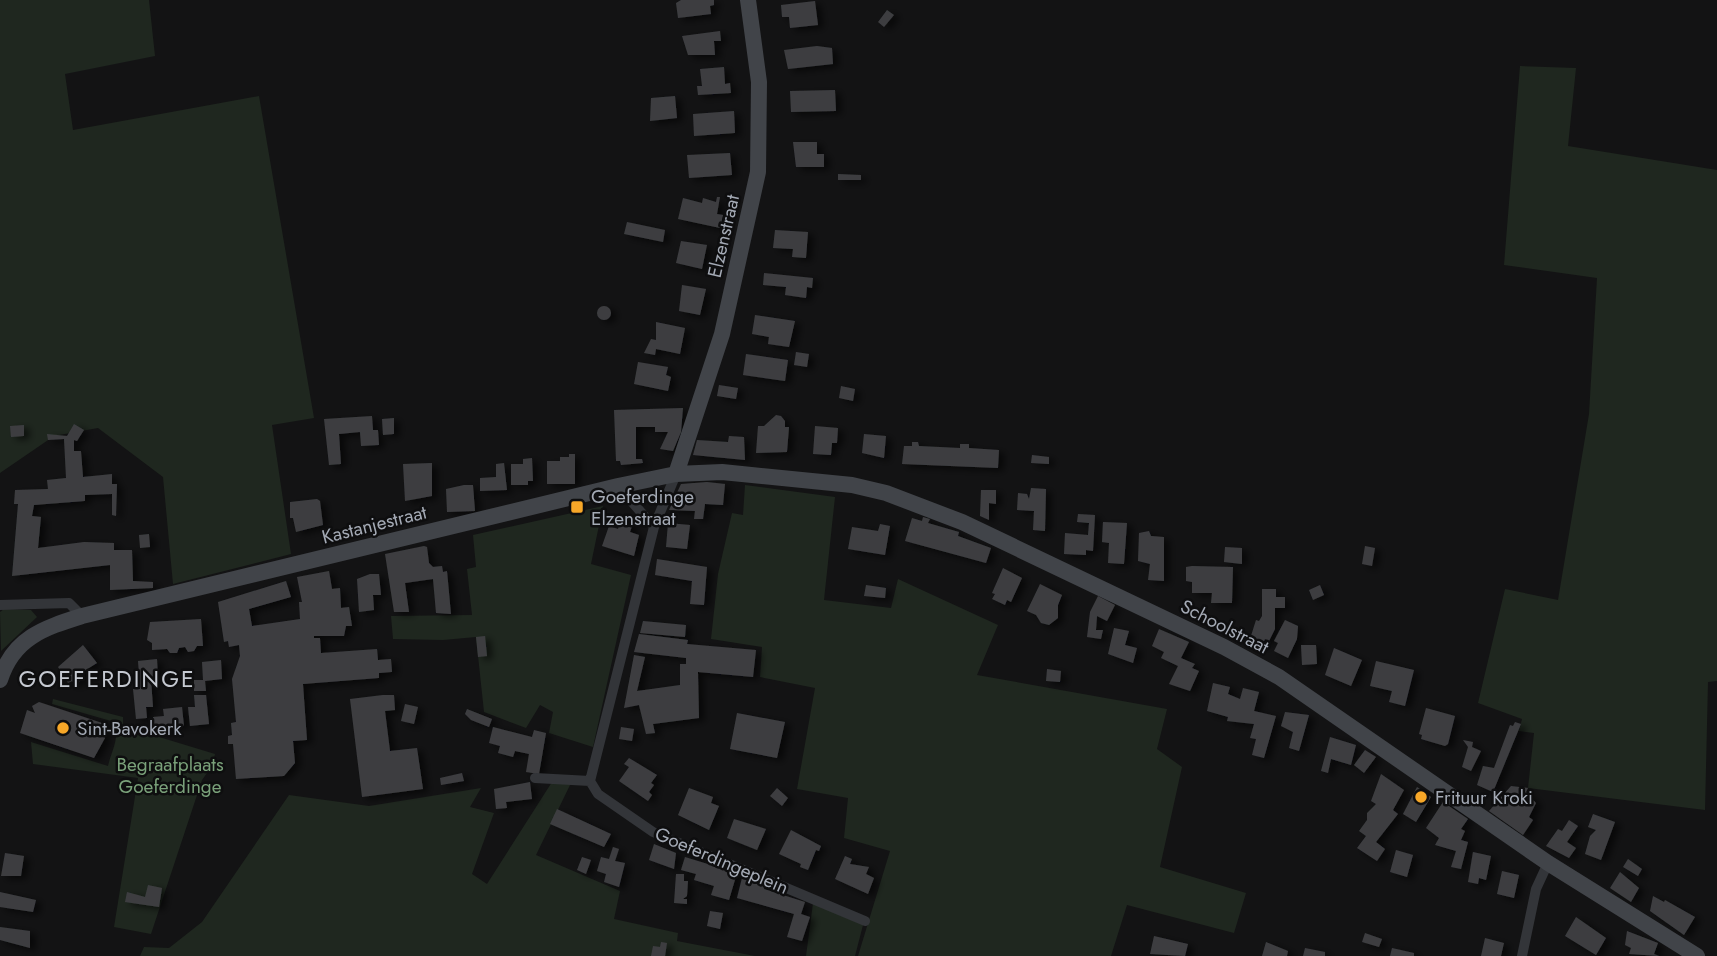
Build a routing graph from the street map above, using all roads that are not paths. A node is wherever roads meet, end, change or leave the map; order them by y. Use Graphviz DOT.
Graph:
graph roads {
  1 [pos="748,0"];
  2 [pos="676,474"];
  3 [pos="618,486"];
  4 [pos="654,527"];
  5 [pos="0,605"];
  6 [pos="82,616"];
  7 [pos="1,669"];
  8 [pos="535,778"];
  9 [pos="590,781"];
  10 [pos="1548,863"];
  11 [pos="865,921"];
  12 [pos="1522,956"];
  13 [pos="1698,956"];
  1 -- 2 [label="street, Elzenstraat"];
  2 -- 3 [label="street, Kastanjestraat"];
  2 -- 4 [label="street"];
  2 -- 10 [label="street, Schoolstraat"];
  3 -- 4 [label="street"];
  3 -- 6 [label="street, Kastanjestraat"];
  4 -- 9 [label="street"];
  5 -- 6 [label="street"];
  6 -- 7 [label="street, Kastanjestraat"];
  8 -- 9 [label="street"];
  9 -- 11 [label="street, Goeferdingeplein"];
  10 -- 12 [label="street"];
  10 -- 13 [label="street, Schoolstraat"];
}
